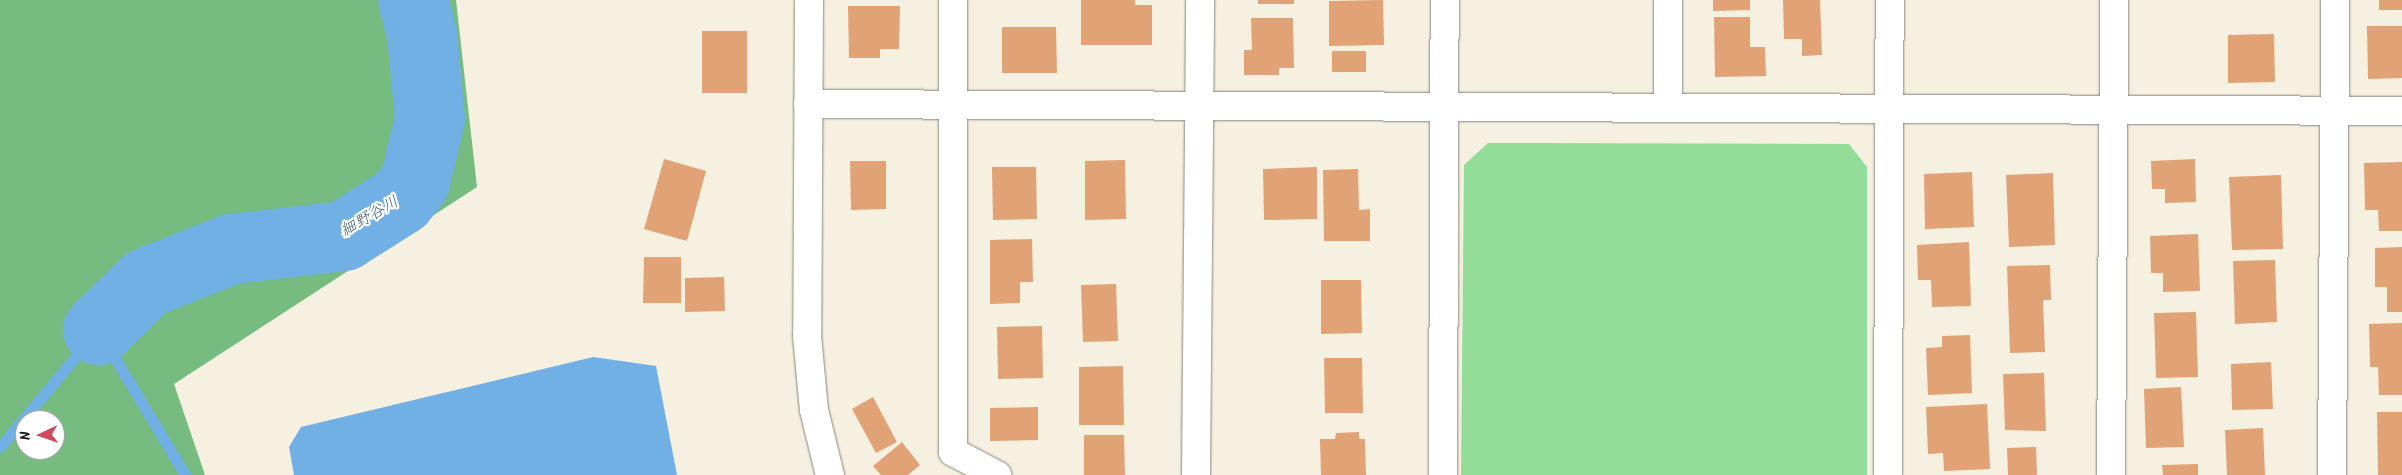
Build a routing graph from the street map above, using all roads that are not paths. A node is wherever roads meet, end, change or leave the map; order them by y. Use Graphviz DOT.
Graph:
graph roads {
  1 [pos="809,0"];
  2 [pos="953,0"];
  3 [pos="1200,0"];
  4 [pos="1445,0"];
  5 [pos="1668,0"];
  6 [pos="1890,0"];
  7 [pos="2114,0"];
  8 [pos="2335,0"];
  9 [pos="808,104"];
  10 [pos="952,105"];
  11 [pos="1199,106"];
  12 [pos="1444,107"];
  13 [pos="1668,108"];
  14 [pos="1889,108"];
  15 [pos="2334,110"];
  16 [pos="2113,111"];
  17 [pos="2402,111"];
  18 [pos="830,475"];
  19 [pos="997,475"];
  20 [pos="1196,475"];
  21 [pos="1443,475"];
  22 [pos="1888,475"];
  23 [pos="2111,475"];
  24 [pos="2332,475"];
  1 -- 9 [label="street"];
  2 -- 10 [label="street"];
  3 -- 11 [label="street"];
  4 -- 12 [label="street"];
  5 -- 13 [label="street"];
  6 -- 14 [label="street"];
  7 -- 16 [label="street"];
  8 -- 15 [label="street"];
  9 -- 10 [label="street"];
  9 -- 18 [label="street"];
  10 -- 11 [label="street"];
  10 -- 19 [label="street"];
  11 -- 12 [label="street"];
  11 -- 20 [label="street"];
  12 -- 13 [label="street"];
  12 -- 21 [label="street"];
  13 -- 14 [label="street"];
  14 -- 16 [label="street"];
  14 -- 22 [label="street"];
  15 -- 16 [label="street"];
  15 -- 17 [label="street"];
  15 -- 24 [label="street"];
  16 -- 23 [label="street"];
}
